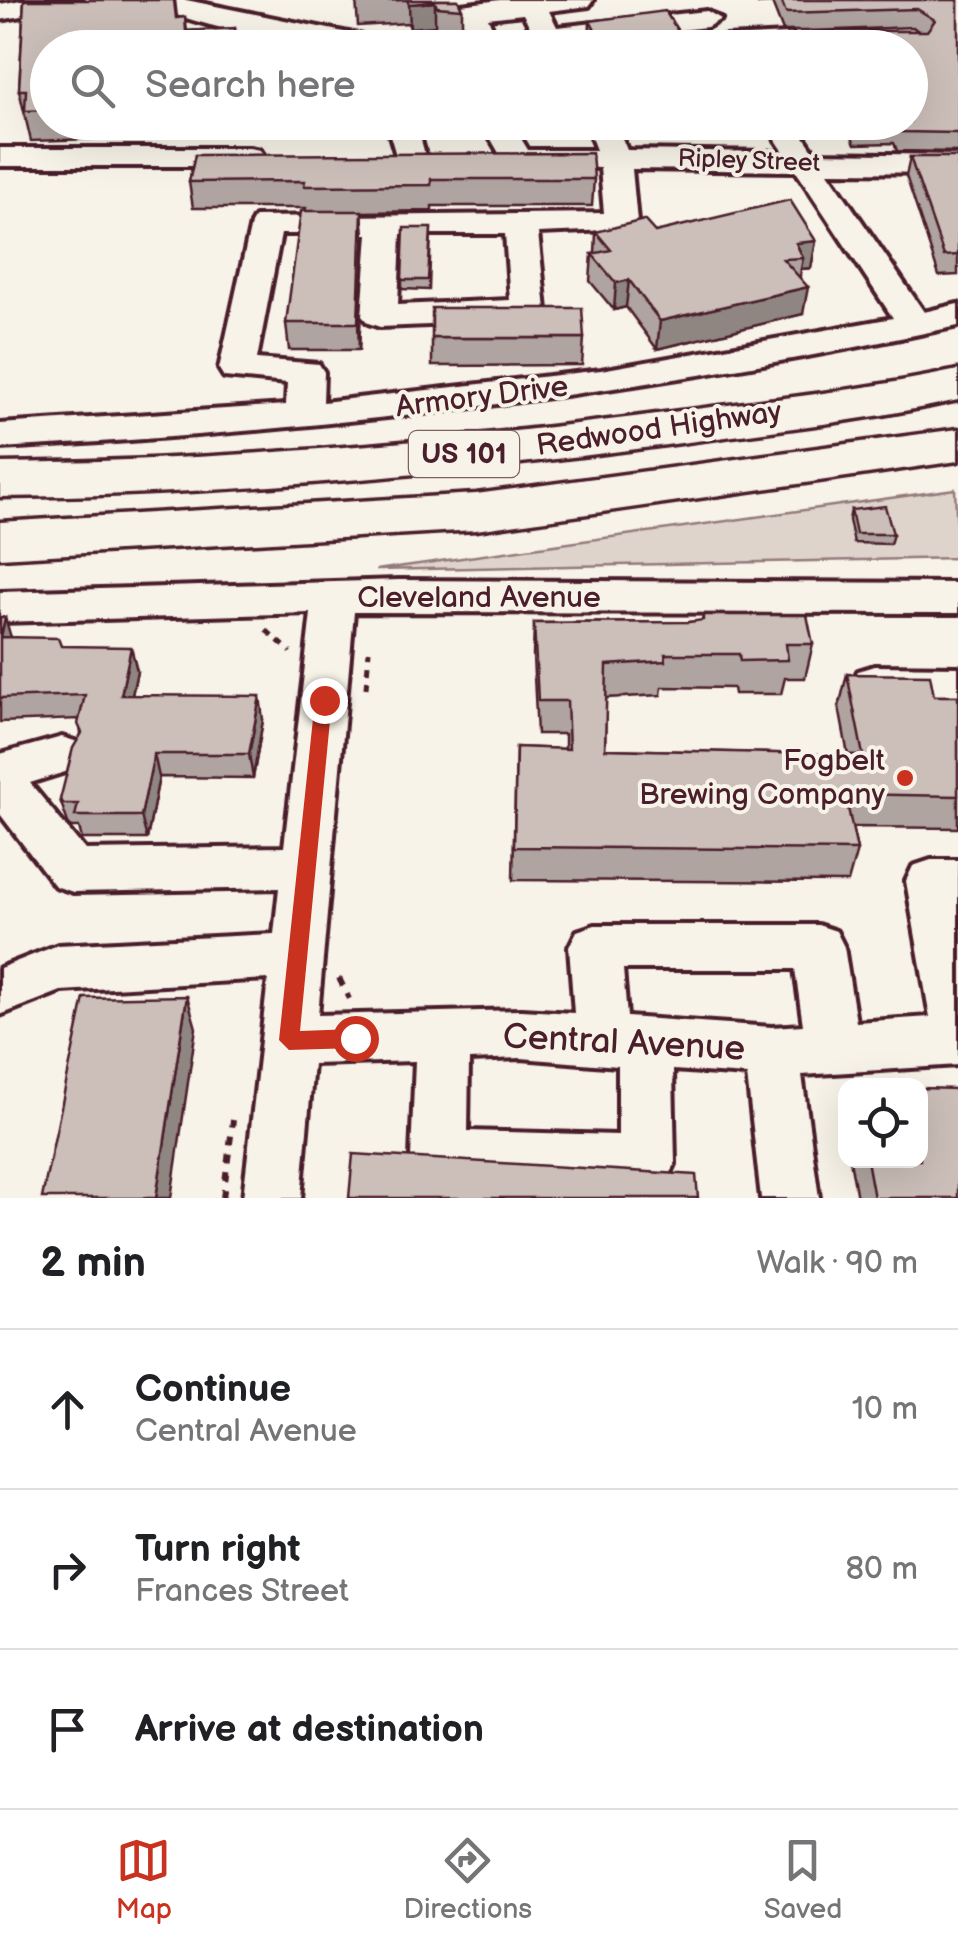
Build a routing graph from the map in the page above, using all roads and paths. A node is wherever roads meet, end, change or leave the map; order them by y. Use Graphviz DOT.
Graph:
graph roads {
  1 [pos="67,0"];
  2 [pos="162,0"];
  3 [pos="579,0"];
  4 [pos="623,0"];
  5 [pos="470,5"];
  6 [pos="532,5"];
  7 [pos="700,10"];
  8 [pos="0,12"];
  9 [pos="638,25"];
  10 [pos="286,30"];
  11 [pos="480,30"];
  12 [pos="545,30"];
  13 [pos="597,30"];
  14 [pos="121,140"];
  15 [pos="406,140"];
  16 [pos="506,140"];
  17 [pos="608,140"];
  18 [pos="791,140"];
  19 [pos="0,157"];
  20 [pos="117,157"];
  21 [pos="273,157"];
  22 [pos="371,158"];
  23 [pos="410,158"];
  24 [pos="446,158"];
  25 [pos="481,158"];
  26 [pos="517,158"];
  27 [pos="615,158"];
  28 [pos="804,159"];
  29 [pos="958,164"];
  30 [pos="385,224"];
  31 [pos="521,224"];
  32 [pos="958,315"];
  33 [pos="915,325"];
  34 [pos="947,387"];
  35 [pos="304,417"];
  36 [pos="0,436"];
  37 [pos="958,445"];
  38 [pos="0,480"];
  39 [pos="0,540"];
  40 [pos="334,598"];
  41 [pos="958,598"];
  42 [pos="0,607"];
  43 [pos="264,628"];
  44 [pos="369,651"];
  45 [pos="294,655"];
  46 [pos="862,683"];
  47 [pos="958,684"];
  48 [pos="366,690"];
  49 [pos="62,755"];
  50 [pos="0,776"];
  51 [pos="306,868"];
  52 [pos="958,881"];
  53 [pos="319,958"];
  54 [pos="0,992"];
  55 [pos="357,1005"];
  56 [pos="958,1025"];
  57 [pos="443,1036"];
  58 [pos="289,1040"];
  59 [pos="624,1040"];
  60 [pos="958,1040"];
  61 [pos="834,1050"];
  62 [pos="772,1052"];
  63 [pos="272,1198"];
  64 [pos="790,1198"];
  1 -- 8 [label="street"];
  2 -- 10 [label="street"];
  3 -- 6 [label="street"];
  4 -- 9 [label="street"];
  5 -- 6 [label="street"];
  5 -- 11 [label="street"];
  6 -- 12 [label="street"];
  7 -- 9 [label="street"];
  9 -- 13 [label="street"];
  14 -- 20 [label="street"];
  15 -- 23 [label="street"];
  16 -- 26 [label="street"];
  17 -- 27 [label="street"];
  18 -- 28 [label="street"];
  19 -- 20 [label="street"];
  20 -- 21 [label="street"];
  22 -- 23 [label="street"];
  23 -- 24 [label="street"];
  25 -- 26 [label="street, Ripley Street"];
  26 -- 27 [label="street, Ripley Street"];
  27 -- 28 [label="street, Ripley Street"];
  27 -- 31 [label="street"];
  28 -- 29 [label="street, Ripley Street"];
  28 -- 33 [label="street"];
  30 -- 31 [label="street"];
  30 -- 31 [label="street"];
  30 -- 35 [label="street"];
  32 -- 33 [label="street, Armory Drive"];
  33 -- 35 [label="street, Armory Drive"];
  34 -- 38 [label="highway, Redwood Highway / US 101"];
  35 -- 36 [label="street, Armory Drive"];
  37 -- 39 [label="highway, Redwood Highway / US 101"];
  40 -- 41 [label="street, Cleveland Avenue"];
  40 -- 42 [label="street, Cleveland Avenue"];
  40 -- 51 [label="street"];
  43 -- 45 [label="path"];
  44 -- 48 [label="path"];
  46 -- 47 [label="street"];
  49 -- 50 [label="street"];
  50 -- 51 [label="street"];
  51 -- 53 [label="street"];
  52 -- 56 [label="street"];
  53 -- 54 [label="street"];
  53 -- 55 [label="path"];
  53 -- 58 [label="street"];
  57 -- 58 [label="street, Central Avenue"];
  57 -- 59 [label="street, Central Avenue"];
  57 -- 59 [label="street"];
  58 -- 63 [label="street"];
  59 -- 61 [label="street"];
  59 -- 62 [label="street, Central Avenue"];
  60 -- 61 [label="street, Central Avenue"];
  61 -- 62 [label="street, Central Avenue"];
  62 -- 64 [label="street"];
}
